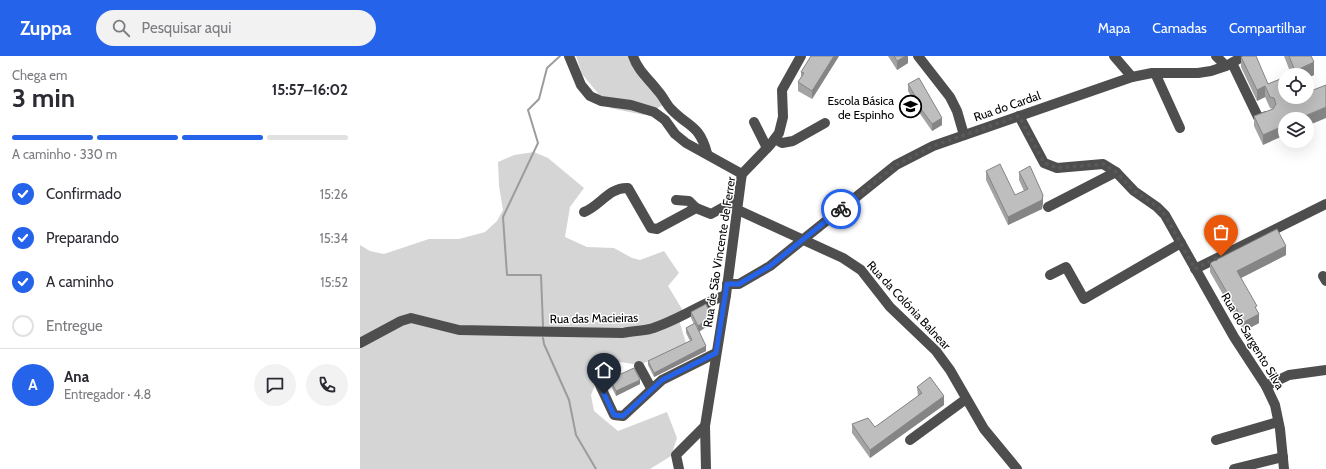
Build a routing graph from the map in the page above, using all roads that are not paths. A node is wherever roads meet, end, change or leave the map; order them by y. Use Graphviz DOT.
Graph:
graph roads {
  1 [pos="569,56"];
  2 [pos="633,56"];
  3 [pos="801,56"];
  4 [pos="918,56"];
  5 [pos="1114,56"];
  6 [pos="1216,56"];
  7 [pos="1244,56"];
  8 [pos="1229,65"];
  9 [pos="1155,73"];
  10 [pos="1132,77"];
  11 [pos="1270,114"];
  12 [pos="1019,116"];
  13 [pos="754,122"];
  14 [pos="825,123"];
  15 [pos="1180,128"];
  16 [pos="964,135"];
  17 [pos="775,139"];
  18 [pos="767,148"];
  19 [pos="707,153"];
  20 [pos="1116,172"];
  21 [pos="742,174"];
  22 [pos="738,199"];
  23 [pos="676,200"];
  24 [pos="1326,204"];
  25 [pos="1048,207"];
  26 [pos="696,208"];
  27 [pos="738,210"];
  28 [pos="584,212"];
  29 [pos="803,239"];
  30 [pos="1181,243"];
  31 [pos="1195,269"];
  32 [pos="1050,275"];
  33 [pos="727,284"];
  34 [pos="726,295"];
  35 [pos="360,343"];
  36 [pos="716,353"];
  37 [pos="639,366"];
  38 [pos="1326,370"];
  39 [pos="599,383"];
  40 [pos="1266,386"];
  41 [pos="651,388"];
  42 [pos="966,399"];
  43 [pos="1278,422"];
  44 [pos="705,426"];
  45 [pos="910,440"];
  46 [pos="1216,440"];
  47 [pos="1283,457"];
  48 [pos="679,469"];
  49 [pos="706,469"];
  50 [pos="1017,469"];
  51 [pos="1234,469"];
  52 [pos="1284,469"];
  1 -- 19 [label="street"];
  2 -- 19 [label="street"];
  3 -- 17 [label="street, Rua de São Vincente de Ferrer"];
  4 -- 16 [label="street"];
  5 -- 10 [label="street"];
  6 -- 8 [label="street"];
  7 -- 8 [label="street, Rua do Cardal"];
  8 -- 9 [label="street, Rua do Cardal"];
  8 -- 11 [label="street"];
  9 -- 10 [label="street, Rua do Cardal"];
  9 -- 15 [label="street"];
  10 -- 12 [label="street, Rua do Cardal"];
  12 -- 16 [label="street, Rua do Cardal"];
  12 -- 20 [label="street, Rua do Sargento Silva"];
  13 -- 18 [label="street"];
  14 -- 17 [label="street"];
  16 -- 29 [label="street, Rua do Cardal"];
  17 -- 18 [label="street, Rua de São Vincente de Ferrer"];
  18 -- 21 [label="street, Rua de São Vincente de Ferrer"];
  19 -- 21 [label="street"];
  20 -- 25 [label="street"];
  20 -- 30 [label="street, Rua do Sargento Silva"];
  21 -- 22 [label="street, Rua de São Vincente de Ferrer"];
  22 -- 26 [label="street"];
  22 -- 27 [label="street, Rua de São Vincente de Ferrer"];
  23 -- 26 [label="street"];
  24 -- 31 [label="street"];
  26 -- 28 [label="street"];
  27 -- 29 [label="street, Rua da Colónia Balnear"];
  27 -- 33 [label="street, Rua de São Vincente de Ferrer"];
  29 -- 33 [label="street, Rua do Cardal"];
  29 -- 42 [label="street, Rua da Colónia Balnear"];
  30 -- 31 [label="street, Rua do Sargento Silva"];
  30 -- 32 [label="street"];
  31 -- 40 [label="street, Rua do Sargento Silva"];
  33 -- 34 [label="street, Rua de São Vincente de Ferrer"];
  34 -- 35 [label="street, Rua das Macieiras"];
  34 -- 36 [label="street, Rua de São Vincente de Ferrer"];
  36 -- 41 [label="street"];
  36 -- 44 [label="street, Rua de São Vincente de Ferrer"];
  37 -- 41 [label="street"];
  38 -- 40 [label="street"];
  39 -- 41 [label="street"];
  40 -- 43 [label="street, Rua do Sargento Silva"];
  42 -- 45 [label="street"];
  42 -- 50 [label="street, Rua da Colónia Balnear"];
  43 -- 46 [label="street"];
  43 -- 47 [label="street, Rua do Sargento Silva"];
  44 -- 48 [label="street"];
  44 -- 49 [label="street, Rua de São Vincente de Ferrer"];
  47 -- 51 [label="street"];
  47 -- 52 [label="street, Rua do Sargento Silva"];
}
